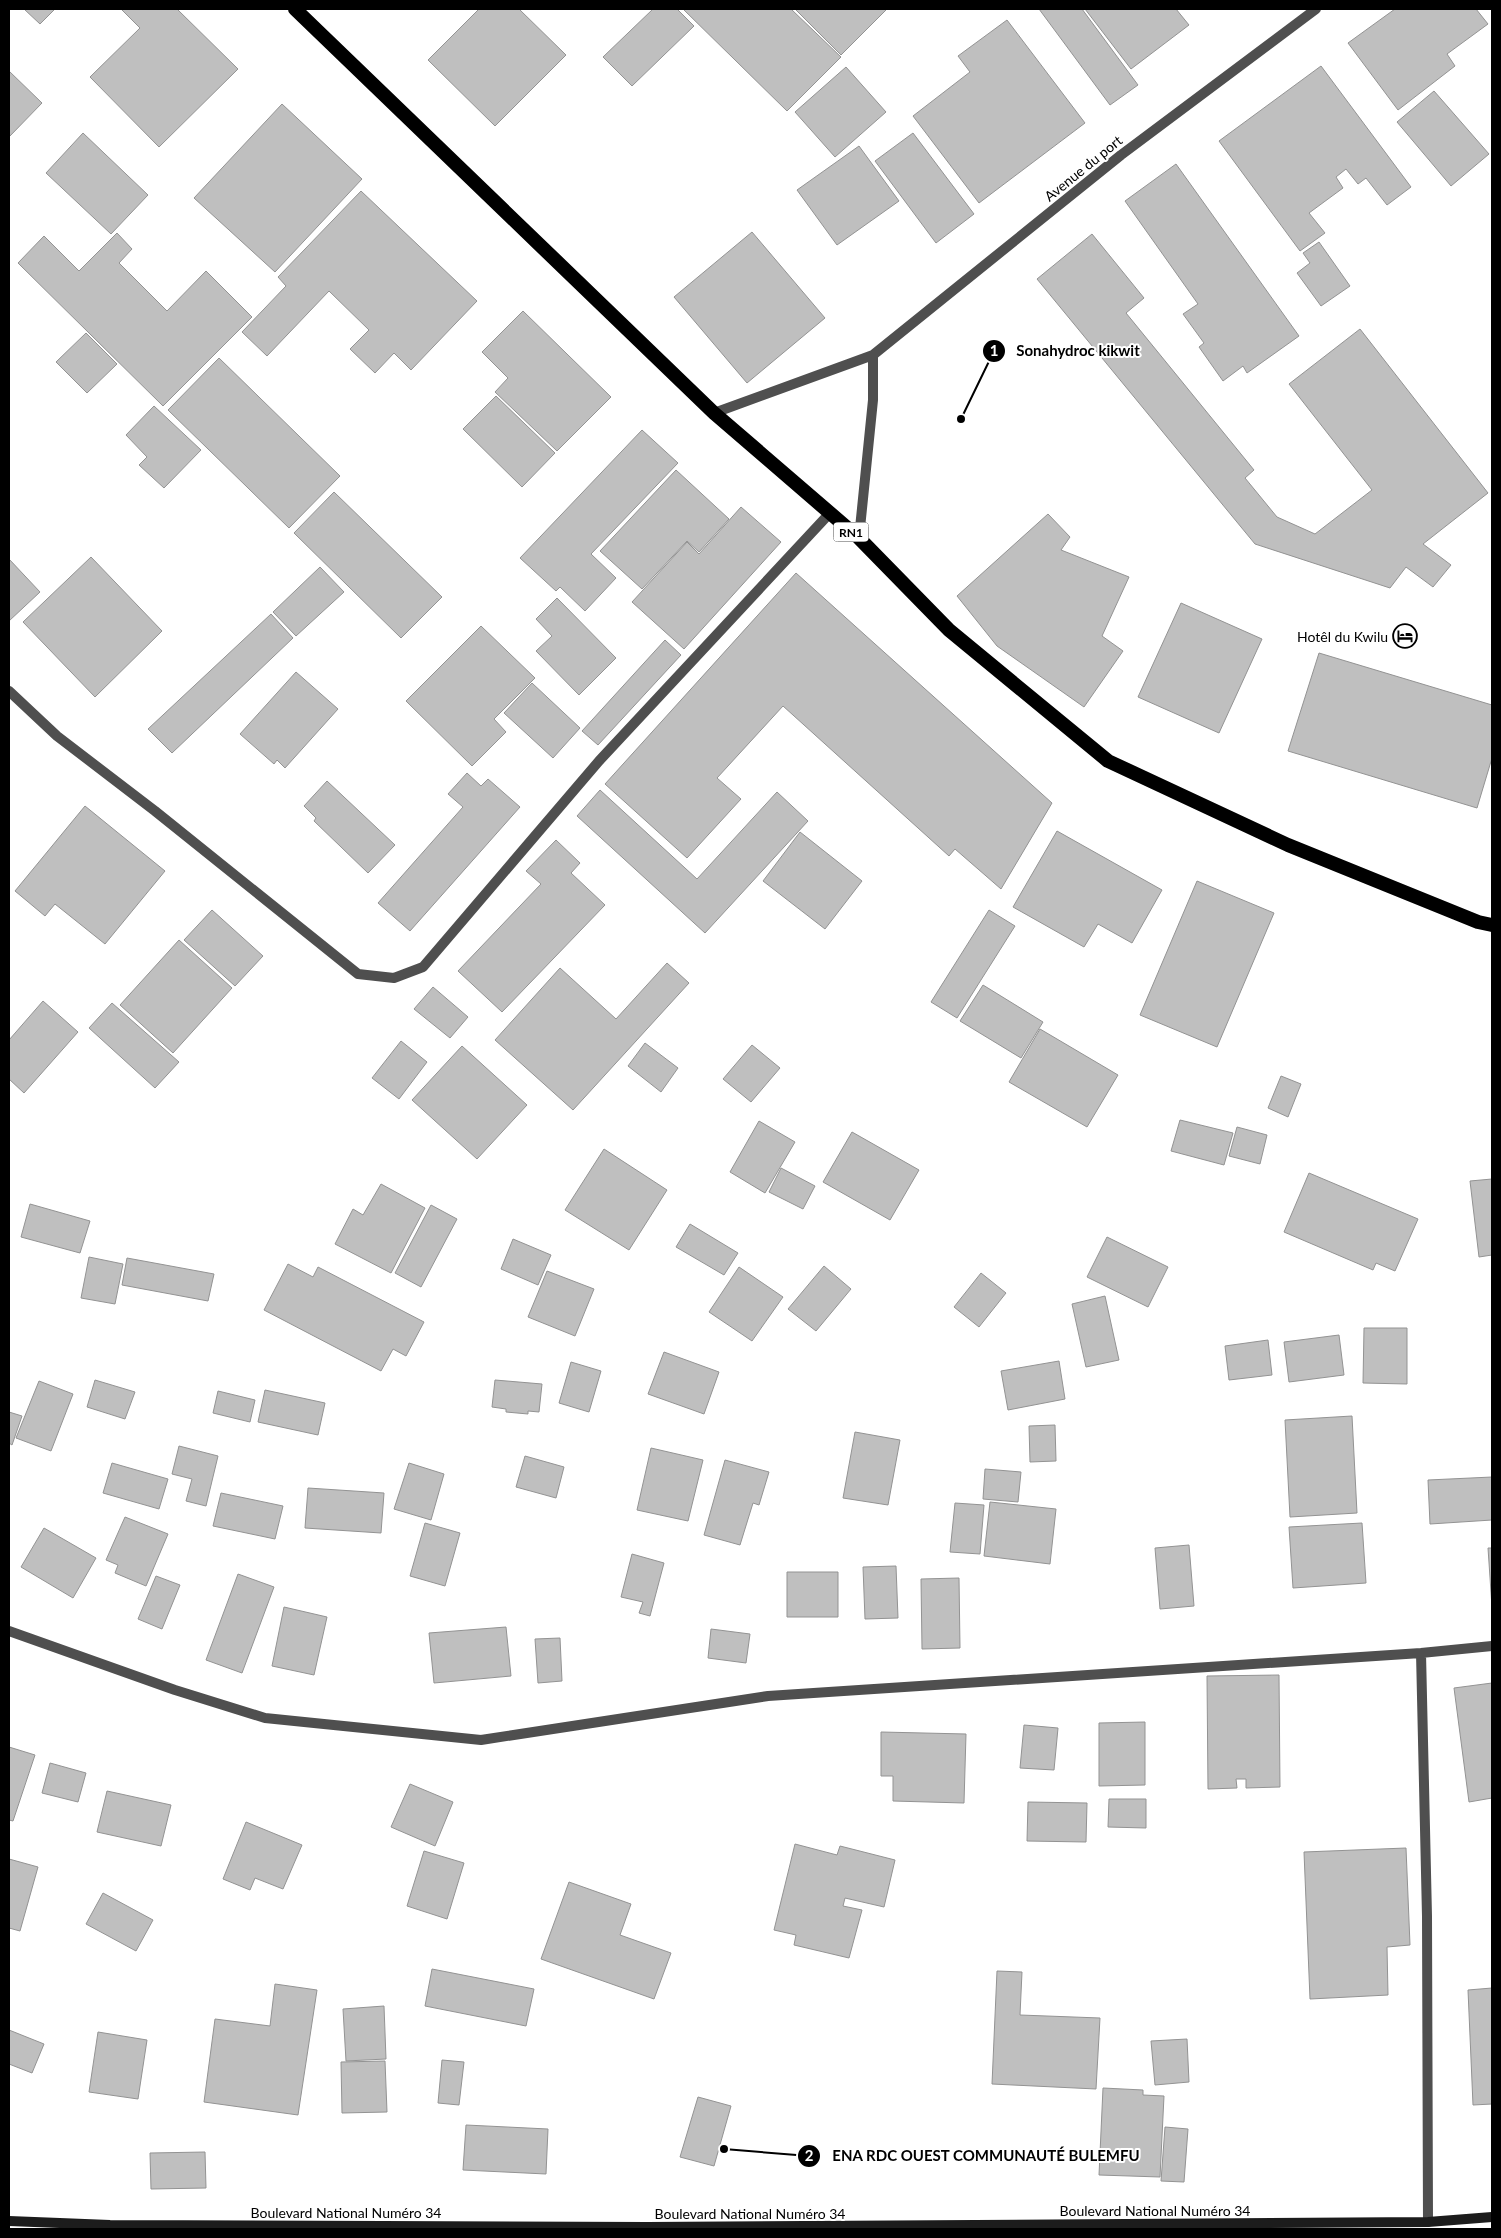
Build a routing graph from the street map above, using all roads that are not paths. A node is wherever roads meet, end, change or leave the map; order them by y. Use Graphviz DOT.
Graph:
graph roads {
  1 [pos="294,9"];
  2 [pos="1316,9"];
  3 [pos="873,355"];
  4 [pos="714,414"];
  5 [pos="829,514"];
  6 [pos="859,538"];
  7 [pos="9,691"];
  8 [pos="1492,925"];
  9 [pos="9,1631"];
  10 [pos="1492,1646"];
  11 [pos="1421,1653"];
  12 [pos="1492,2217"];
  13 [pos="9,2220"];
  14 [pos="1428,2222"];
  15 [pos="109,2227"];
  16 [pos="648,2228"];
  1 -- 4 [label="highway, RN1"];
  2 -- 3 [label="street, Avenue du port"];
  3 -- 4 [label="street, Avenue du port"];
  3 -- 6 [label="street"];
  4 -- 5 [label="highway, RN1"];
  5 -- 6 [label="highway, RN1"];
  5 -- 7 [label="street"];
  6 -- 8 [label="highway, RN1"];
  9 -- 11 [label="street"];
  10 -- 11 [label="street"];
  11 -- 14 [label="street"];
  12 -- 14 [label="main road, Boulevard National Numéro 34"];
  13 -- 15 [label="main road, Boulevard National Numéro 34"];
  14 -- 16 [label="main road, Boulevard National Numéro 34"];
  15 -- 16 [label="main road, Boulevard National Numéro 34"];
}
